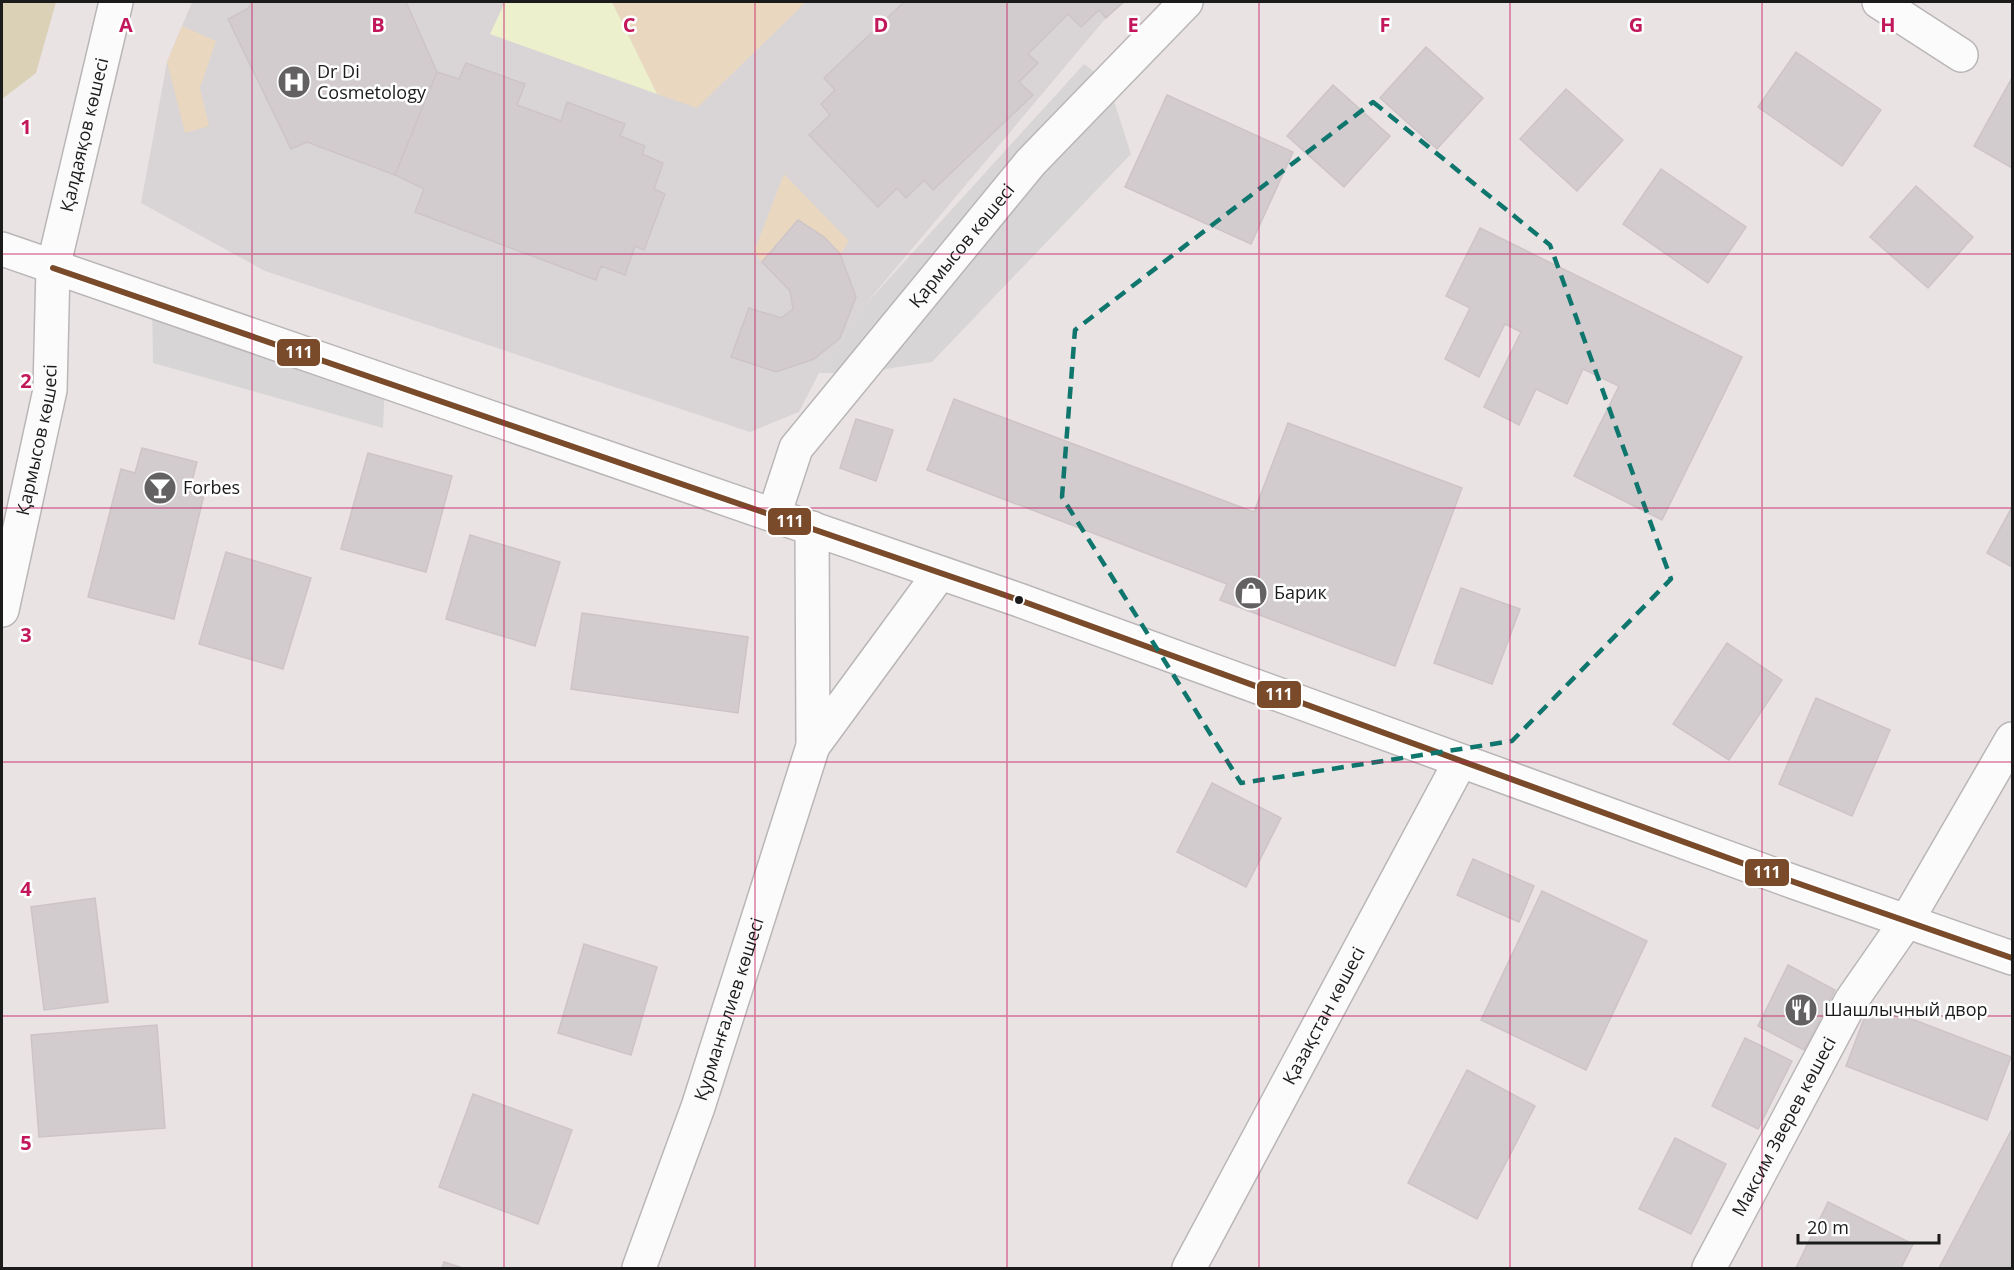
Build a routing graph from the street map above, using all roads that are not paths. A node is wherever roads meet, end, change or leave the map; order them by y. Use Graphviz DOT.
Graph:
graph roads {
  1 [pos="117,2"];
  2 [pos="1186,2"];
  3 [pos="1879,2"];
  4 [pos="1961,55"];
  5 [pos="2,249"];
  6 [pos="53,268"];
  7 [pos="774,515"];
  8 [pos="812,528"];
  9 [pos="940,573"];
  10 [pos="2,610"];
  11 [pos="2013,738"];
  12 [pos="813,746"];
  13 [pos="1460,762"];
  14 [pos="1906,922"];
  15 [pos="2013,958"];
  16 [pos="639,1269"];
  17 [pos="1189,1269"];
  18 [pos="1708,1269"];
  1 -- 6 [label="street, Қалдаяқов көшесі"];
  2 -- 7 [label="street, Қармысов көшесі"];
  3 -- 4 [label="street"];
  5 -- 6 [label="street"];
  6 -- 7 [label="street"];
  6 -- 10 [label="street, Қармысов көшесі"];
  7 -- 8 [label="street"];
  8 -- 9 [label="street"];
  8 -- 12 [label="street"];
  9 -- 12 [label="street"];
  9 -- 13 [label="street"];
  11 -- 14 [label="street, Максим Зверев көшесі"];
  12 -- 16 [label="street, Қурманғалиев көшесі"];
  13 -- 14 [label="street"];
  13 -- 17 [label="street, Қазақстан көшесі"];
  14 -- 15 [label="street"];
  14 -- 18 [label="street, Максим Зверев көшесі"];
}
